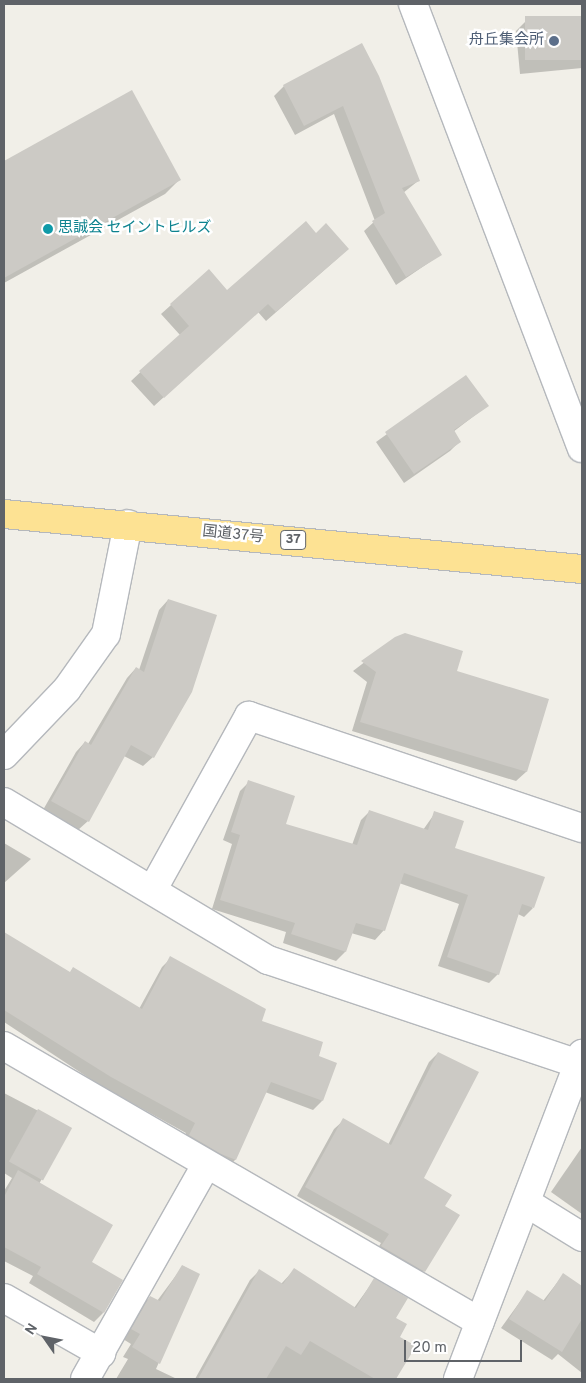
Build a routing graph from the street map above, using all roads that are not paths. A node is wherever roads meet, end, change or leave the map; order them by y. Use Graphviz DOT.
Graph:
graph roads {
  1 [pos="413,4"];
  2 [pos="582,448"];
  3 [pos="4,514"];
  4 [pos="128,524"];
  5 [pos="582,569"];
  6 [pos="4,756"];
  7 [pos="4,802"];
  8 [pos="582,828"];
  9 [pos="153,889"];
  10 [pos="4,1046"];
  11 [pos="580,1060"];
  12 [pos="206,1165"];
  13 [pos="527,1203"];
  14 [pos="582,1237"];
  15 [pos="4,1298"];
  16 [pos="480,1322"];
  17 [pos="101,1353"];
  18 [pos="85,1379"];
  19 [pos="458,1379"];
  1 -- 2 [label="street"];
  3 -- 4 [label="highway, 国道37号 / 37"];
  4 -- 5 [label="highway, 国道37号 / 37"];
  4 -- 6 [label="street"];
  7 -- 9 [label="street"];
  8 -- 9 [label="street"];
  9 -- 11 [label="street"];
  10 -- 12 [label="street"];
  11 -- 13 [label="street"];
  12 -- 16 [label="street"];
  12 -- 17 [label="street"];
  13 -- 14 [label="street"];
  13 -- 16 [label="street"];
  15 -- 17 [label="street"];
  16 -- 19 [label="street"];
  17 -- 18 [label="street"];
}
